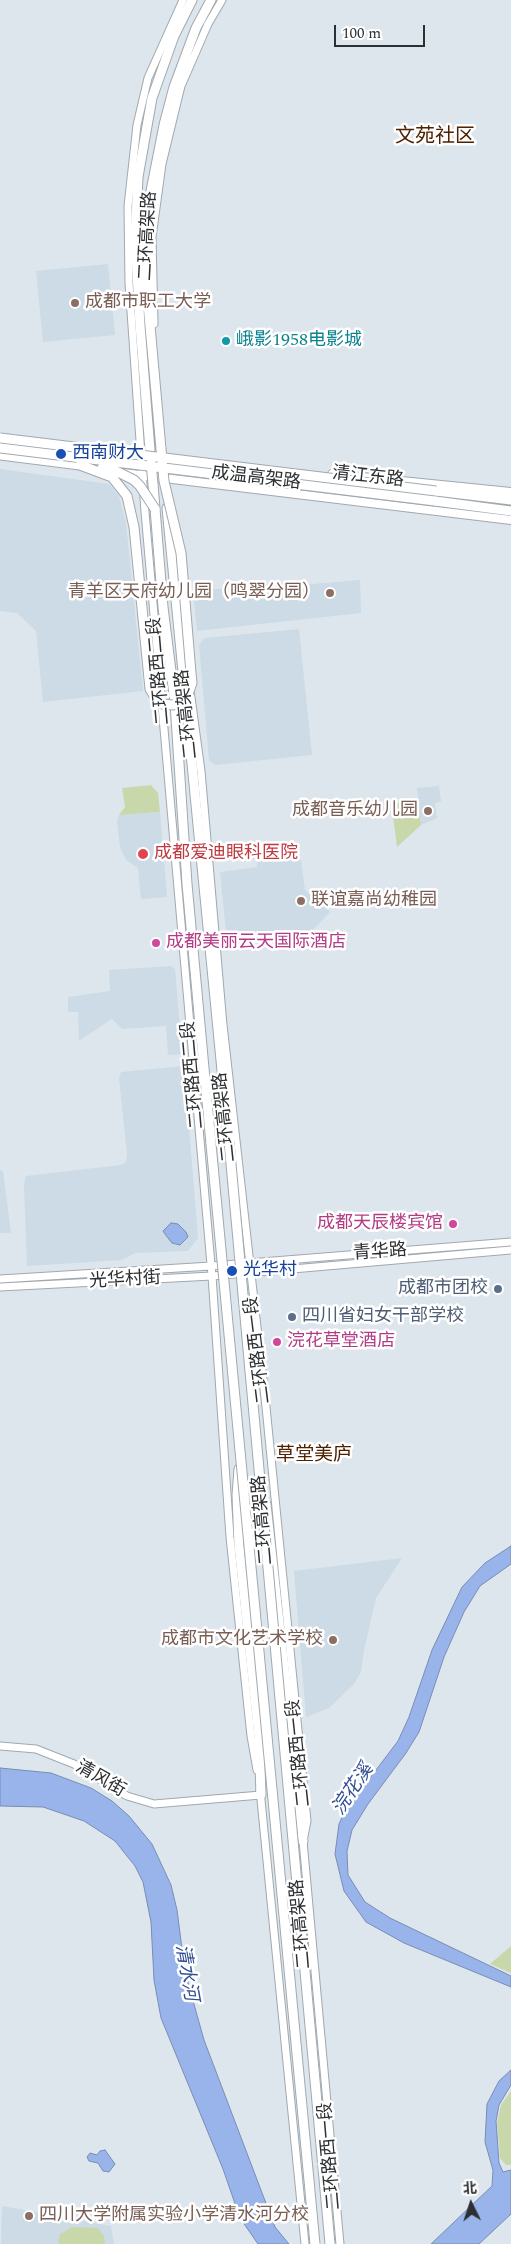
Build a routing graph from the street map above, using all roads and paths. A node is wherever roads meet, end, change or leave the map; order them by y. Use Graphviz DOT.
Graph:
graph roads {
  1 [pos="183,0"];
  2 [pos="192,0"];
  3 [pos="211,0"];
  4 [pos="222,0"];
  5 [pos="0,436"];
  6 [pos="0,448"];
  7 [pos="141,453"];
  8 [pos="165,455"];
  9 [pos="0,456"];
  10 [pos="80,465"];
  11 [pos="143,476"];
  12 [pos="166,479"];
  13 [pos="511,492"];
  14 [pos="511,500"];
  15 [pos="155,510"];
  16 [pos="511,511"];
  17 [pos="511,520"];
  18 [pos="511,1242"];
  19 [pos="511,1250"];
  20 [pos="249,1263"];
  21 [pos="211,1266"];
  22 [pos="250,1273"];
  23 [pos="212,1276"];
  24 [pos="0,1279"];
  25 [pos="0,1287"];
  26 [pos="240,1451"];
  27 [pos="258,1459"];
  28 [pos="0,1746"];
  29 [pos="261,1795"];
  30 [pos="303,1841"];
  31 [pos="305,2244"];
  32 [pos="315,2244"];
  33 [pos="330,2244"];
  34 [pos="340,2244"];
  1 -- 7 [label="main road, 二环路西二段"];
  2 -- 15 [label="highway, 二环高架路, bridge"];
  3 -- 12 [label="highway, 二环高架路, bridge"];
  4 -- 8 [label="main road, 二环路西二段"];
  5 -- 7 [label="main road, 清江东路"];
  5 -- 14 [label="highway, 成温高架路, bridge"];
  6 -- 16 [label="highway, 成温高架路, bridge"];
  7 -- 8 [label="main road, 清江东路"];
  7 -- 11 [label="main road, 二环路西二段"];
  8 -- 12 [label="main road, 二环路西二段"];
  8 -- 13 [label="main road, 清江东路"];
  9 -- 10 [label="highway"];
  9 -- 11 [label="main road, 清江东路"];
  10 -- 12 [label="highway, bridge"];
  10 -- 15 [label="highway, bridge"];
  11 -- 12 [label="main road, 清江东路"];
  11 -- 21 [label="main road, 二环路西二段"];
  12 -- 17 [label="main road, 清江东路"];
  12 -- 20 [label="main road, 二环路西二段"];
  12 -- 27 [label="highway, 二环高架路, bridge"];
  15 -- 26 [label="highway, 二环高架路, bridge"];
  18 -- 20 [label="main road, 青华路"];
  19 -- 22 [label="main road, 青华路"];
  20 -- 21 [label="main road, 光华村街"];
  20 -- 22 [label="main road, 二环路西一段"];
  21 -- 23 [label="main road, 二环路西一段"];
  21 -- 24 [label="main road, 光华村街"];
  22 -- 23 [label="main road, 光华村街"];
  22 -- 30 [label="main road, 二环路西一段"];
  23 -- 25 [label="main road, 光华村街"];
  23 -- 29 [label="main road, 二环路西一段"];
  26 -- 29 [label="highway, bridge"];
  26 -- 32 [label="highway, 二环高架路, bridge"];
  27 -- 30 [label="highway, bridge"];
  27 -- 33 [label="highway, 二环高架路, bridge"];
  28 -- 29 [label="main road, 清风街"];
  29 -- 31 [label="main road, 二环路西一段"];
  30 -- 34 [label="main road, 二环路西一段"];
}
